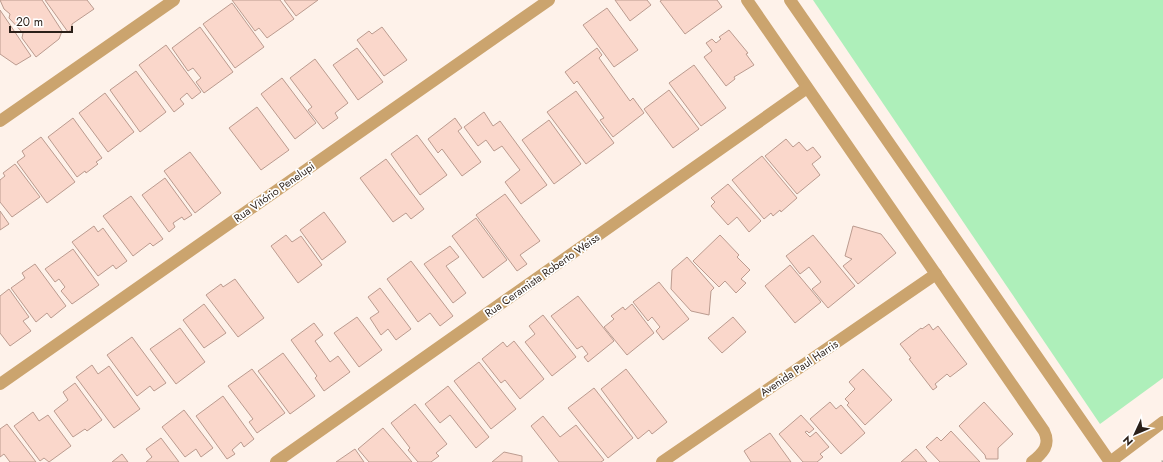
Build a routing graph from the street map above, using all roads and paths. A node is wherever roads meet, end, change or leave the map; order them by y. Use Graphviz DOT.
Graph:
graph roads {
  1 [pos="174,0"];
  2 [pos="549,0"];
  3 [pos="747,0"];
  4 [pos="790,0"];
  5 [pos="807,88"];
  6 [pos="0,121"];
  7 [pos="936,274"];
  8 [pos="0,384"];
  9 [pos="1163,422"];
  10 [pos="276,462"];
  11 [pos="662,462"];
  12 [pos="1032,462"];
  13 [pos="1110,462"];
  1 -- 6 [label="street"];
  2 -- 8 [label="street, Rua Vitório Penelupi"];
  3 -- 5 [label="street"];
  4 -- 13 [label="street"];
  5 -- 7 [label="street"];
  5 -- 10 [label="street, Rua Ceramista Roberto Weiss"];
  7 -- 11 [label="street, Avenida Paul Harris"];
  7 -- 12 [label="street"];
  9 -- 13 [label="street"];
}
